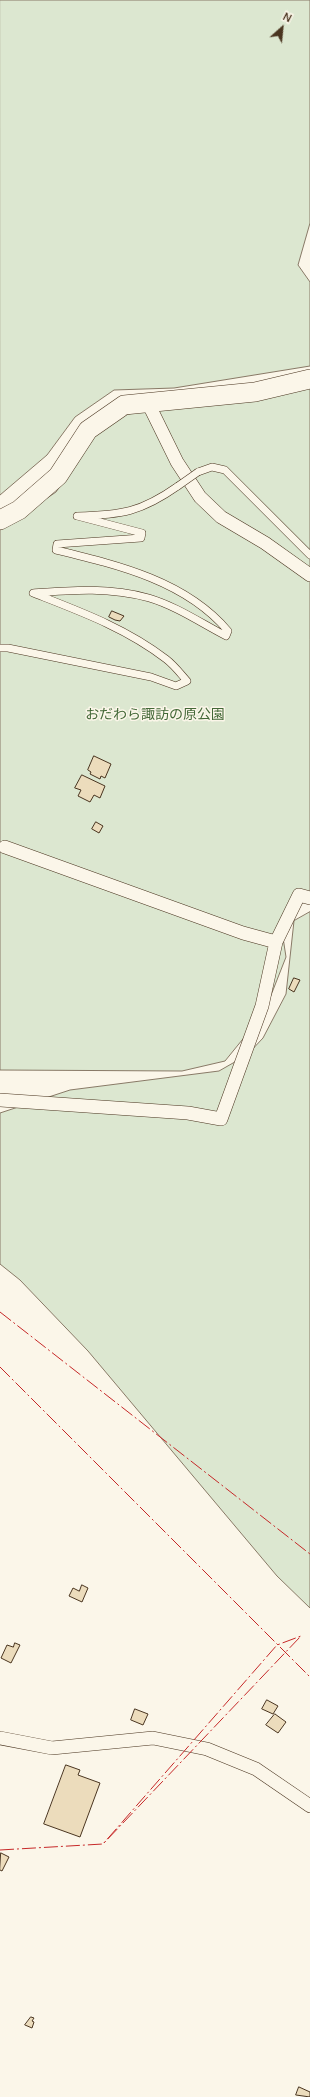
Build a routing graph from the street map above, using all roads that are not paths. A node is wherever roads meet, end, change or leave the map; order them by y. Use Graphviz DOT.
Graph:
graph roads {
  1 [pos="310,379"];
  2 [pos="148,403"];
  3 [pos="0,520"];
  4 [pos="310,555"];
  5 [pos="310,575"];
  6 [pos="0,648"];
  7 [pos="5,847"];
  8 [pos="310,898"];
  9 [pos="276,942"];
  10 [pos="0,1100"];
  11 [pos="0,1738"];
  12 [pos="310,1806"];
  1 -- 2 [label="street"];
  2 -- 3 [label="street"];
  2 -- 5 [label="street"];
  4 -- 6 [label="lane, bridge"];
  7 -- 9 [label="street"];
  8 -- 9 [label="street"];
  9 -- 10 [label="street"];
  11 -- 12 [label="street"];
}
